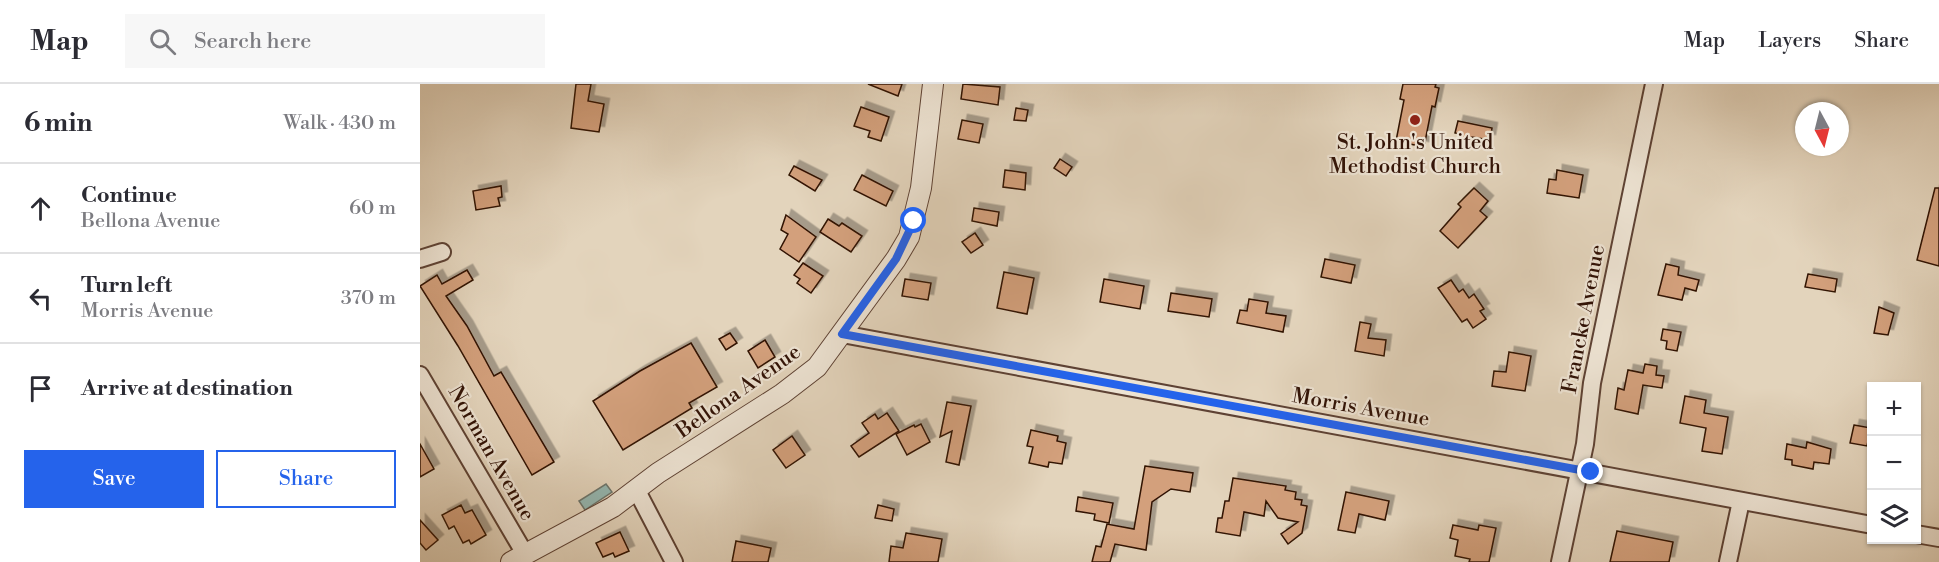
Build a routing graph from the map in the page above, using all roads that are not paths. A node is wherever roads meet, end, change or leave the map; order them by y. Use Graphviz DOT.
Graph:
graph roads {
  1 [pos="933,84"];
  2 [pos="1653,84"];
  3 [pos="442,252"];
  4 [pos="420,259"];
  5 [pos="842,334"];
  6 [pos="420,375"];
  7 [pos="1580,470"];
  8 [pos="636,489"];
  9 [pos="1742,501"];
  10 [pos="1867,524"];
  11 [pos="1921,535"];
  12 [pos="1939,538"];
  13 [pos="518,558"];
  14 [pos="674,562"];
  15 [pos="1560,562"];
  16 [pos="1728,562"];
  1 -- 5 [label="street, Bellona Avenue"];
  2 -- 7 [label="street, Francke Avenue"];
  3 -- 4 [label="street"];
  5 -- 7 [label="street, Morris Avenue"];
  5 -- 8 [label="street, Bellona Avenue"];
  6 -- 13 [label="street, Norman Avenue"];
  7 -- 9 [label="street, Morris Avenue"];
  7 -- 15 [label="street, Francke Avenue"];
  8 -- 13 [label="street, Bellona Avenue"];
  8 -- 14 [label="street"];
  9 -- 10 [label="street, Morris Avenue"];
  9 -- 16 [label="street"];
  11 -- 12 [label="street"];
}
